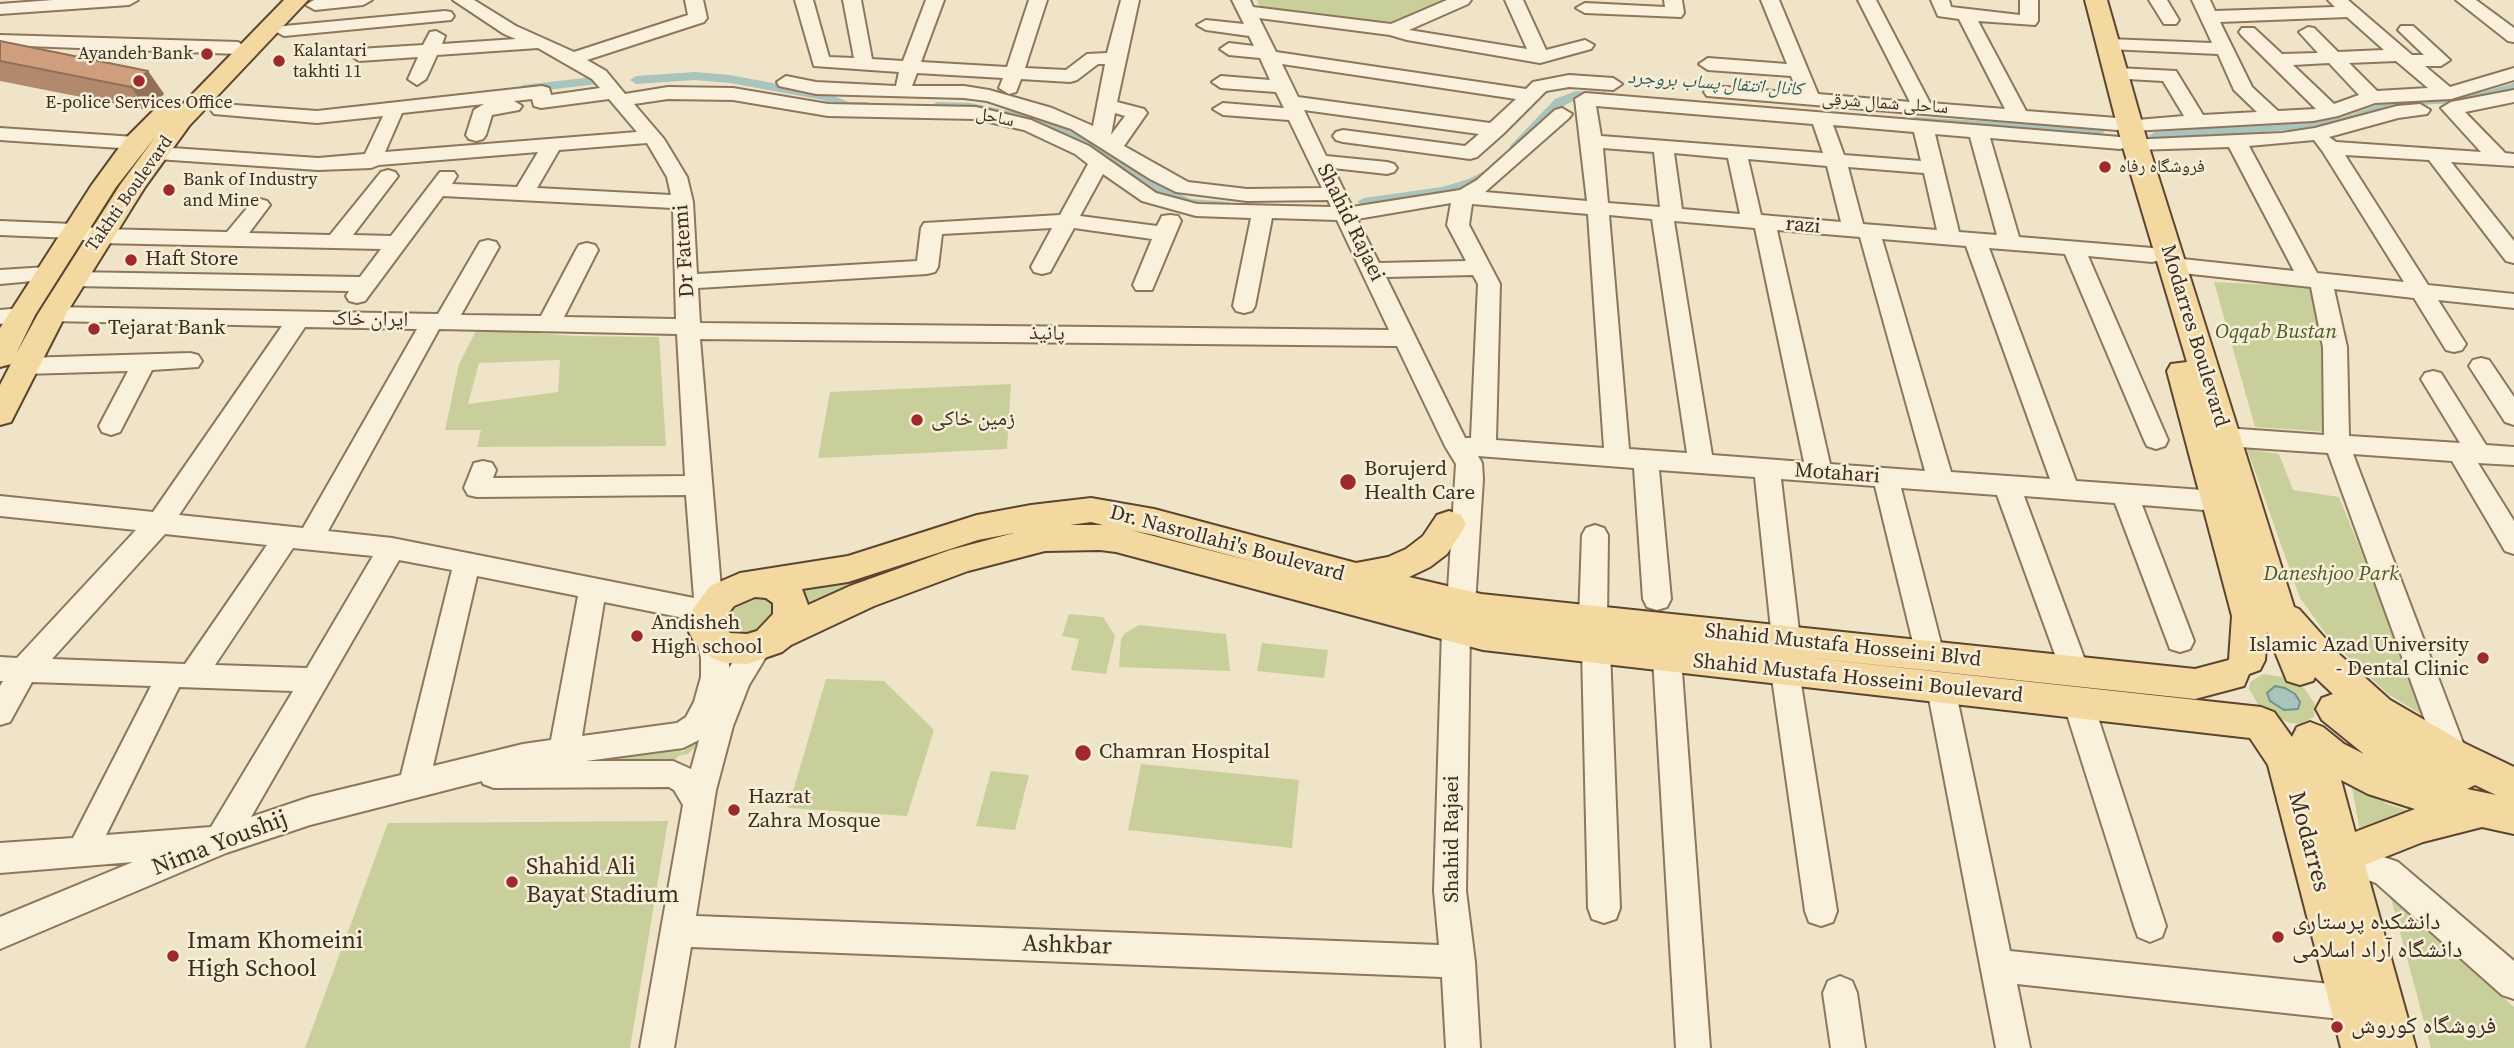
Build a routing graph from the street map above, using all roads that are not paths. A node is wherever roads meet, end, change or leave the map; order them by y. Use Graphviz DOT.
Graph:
graph roads {
  1 [pos="129,0"];
  2 [pos="286,0"];
  3 [pos="363,0"];
  4 [pos="462,0"];
  5 [pos="694,0"];
  6 [pos="804,0"];
  7 [pos="852,0"];
  8 [pos="935,0"];
  9 [pos="1038,0"];
  10 [pos="1130,0"];
  11 [pos="1462,0"];
  12 [pos="1514,0"];
  13 [pos="1673,0"];
  14 [pos="1770,0"];
  15 [pos="1867,0"];
  16 [pos="1940,0"];
  17 [pos="2029,0"];
  18 [pos="2083,0"];
  19 [pos="2096,0"];
  20 [pos="2158,0"];
  21 [pos="2465,0"];
  22 [pos="33,3"];
  23 [pos="306,3"];
  24 [pos="1585,4"];
  25 [pos="1243,6"];
  26 [pos="2344,6"];
  27 [pos="447,8"];
  28 [pos="2205,8"];
  29 [pos="0,9"];
  30 [pos="1966,14"];
  31 [pos="2171,20"];
  32 [pos="376,22"];
  33 [pos="1206,26"];
  34 [pos="2407,30"];
  35 [pos="284,31"];
  36 [pos="1256,31"];
  37 [pos="1400,32"];
  38 [pos="2248,32"];
  39 [pos="2308,32"];
  40 [pos="2514,37"];
  41 [pos="0,38"];
  42 [pos="541,43"];
  43 [pos="2108,44"];
  44 [pos="1585,45"];
  45 [pos="238,48"];
  46 [pos="1229,49"];
  47 [pos="2225,49"];
  48 [pos="430,51"];
  49 [pos="1267,55"];
  50 [pos="1540,57"];
  51 [pos="2333,58"];
  52 [pos="2404,58"];
  53 [pos="572,59"];
  54 [pos="1115,59"];
  55 [pos="2277,60"];
  56 [pos="821,62"];
  57 [pos="864,64"];
  58 [pos="1708,64"];
  59 [pos="910,67"];
  60 [pos="1799,71"];
  61 [pos="1014,73"];
  62 [pos="2117,74"];
  63 [pos="2514,74"];
  64 [pos="417,79"];
  65 [pos="1221,82"];
  66 [pos="1374,88"];
  67 [pos="1586,91"];
  68 [pos="901,92"];
  69 [pos="620,96"];
  70 [pos="1529,96"];
  71 [pos="2514,96"];
  72 [pos="2372,97"];
  73 [pos="1810,99"];
  74 [pos="1005,100"];
  75 [pos="1290,101"];
  76 [pos="2448,101"];
  77 [pos="541,102"];
  78 [pos="1107,106"];
  79 [pos="1223,108"];
  80 [pos="1699,108"];
  81 [pos="220,110"];
  82 [pos="2331,112"];
  83 [pos="393,114"];
  84 [pos="1562,114"];
  85 [pos="2018,115"];
  86 [pos="1922,117"];
  87 [pos="1821,118"];
  88 [pos="2274,118"];
  89 [pos="2197,122"];
  90 [pos="2361,122"];
  91 [pos="1496,130"];
  92 [pos="1978,131"];
  93 [pos="0,134"];
  94 [pos="2126,134"];
  95 [pos="1343,136"];
  96 [pos="652,137"];
  97 [pos="1592,141"];
  98 [pos="2323,141"];
  99 [pos="2237,142"];
  100 [pos="470,143"];
  101 [pos="554,144"];
  102 [pos="1663,147"];
  103 [pos="146,148"];
  104 [pos="1105,149"];
  105 [pos="1706,151"];
  106 [pos="2385,152"];
  107 [pos="1737,154"];
  108 [pos="2437,156"];
  109 [pos="1836,160"];
  110 [pos="2507,160"];
  111 [pos="1320,161"];
  112 [pos="372,162"];
  113 [pos="1387,168"];
  114 [pos="1934,168"];
  115 [pos="388,176"];
  116 [pos="437,189"];
  117 [pos="523,194"];
  118 [pos="1336,194"];
  119 [pos="1463,197"];
  120 [pos="683,202"];
  121 [pos="260,205"];
  122 [pos="1176,206"];
  123 [pos="1598,209"];
  124 [pos="1263,213"];
  125 [pos="1346,214"];
  126 [pos="1667,215"];
  127 [pos="1067,221"];
  128 [pos="1759,222"];
  129 [pos="0,228"];
  130 [pos="1862,231"];
  131 [pos="86,233"];
  132 [pos="1164,234"];
  133 [pos="1950,238"];
  134 [pos="232,240"];
  135 [pos="1975,240"];
  136 [pos="300,241"];
  137 [pos="336,242"];
  138 [pos="397,243"];
  139 [pos="2010,243"];
  140 [pos="488,247"];
  141 [pos="2074,248"];
  142 [pos="587,250"];
  143 [pos="2514,256"];
  144 [pos="2163,260"];
  145 [pos="1042,267"];
  146 [pos="1481,268"];
  147 [pos="1373,270"];
  148 [pos="60,276"];
  149 [pos="0,277"];
  150 [pos="2315,280"];
  151 [pos="270,282"];
  152 [pos="687,282"];
  153 [pos="366,284"];
  154 [pos="1144,285"];
  155 [pos="2423,291"];
  156 [pos="2514,301"];
  157 [pos="1244,306"];
  158 [pos="52,314"];
  159 [pos="10,316"];
  160 [pos="299,319"];
  161 [pos="340,320"];
  162 [pos="439,322"];
  163 [pos="549,324"];
  164 [pos="689,329"];
  165 [pos="1405,338"];
  166 [pos="2454,344"];
  167 [pos="190,361"];
  168 [pos="12,362"];
  169 [pos="144,362"];
  170 [pos="2481,366"];
  171 [pos="2434,379"];
  172 [pos="0,414"];
  173 [pos="2514,416"];
  174 [pos="111,426"];
  175 [pos="2225,437"];
  176 [pos="2156,440"];
  177 [pos="2337,444"];
  178 [pos="1470,447"];
  179 [pos="2469,453"];
  180 [pos="2514,456"];
  181 [pos="1617,458"];
  182 [pos="1646,460"];
  183 [pos="1701,464"];
  184 [pos="1767,469"];
  185 [pos="483,470"];
  186 [pos="1819,472"];
  187 [pos="1886,478"];
  188 [pos="1941,481"];
  189 [pos="699,485"];
  190 [pos="2007,486"];
  191 [pos="2067,491"];
  192 [pos="2125,495"];
  193 [pos="2217,501"];
  194 [pos="0,506"];
  195 [pos="160,522"];
  196 [pos="1449,524"];
  197 [pos="1595,536"];
  198 [pos="298,537"];
  199 [pos="2514,544"];
  200 [pos="958,547"];
  201 [pos="392,548"];
  202 [pos="467,563"];
  203 [pos="1354,577"];
  204 [pos="752,583"];
  205 [pos="593,588"];
  206 [pos="2276,606"];
  207 [pos="1454,610"];
  208 [pos="710,625"];
  209 [pos="1662,628"];
  210 [pos="1594,635"];
  211 [pos="768,641"];
  212 [pos="2180,641"];
  213 [pos="1786,655"];
  214 [pos="2239,667"];
  215 [pos="12,670"];
  216 [pos="2300,670"];
  217 [pos="1935,671"];
  218 [pos="182,676"];
  219 [pos="315,680"];
  220 [pos="2076,687"];
  221 [pos="2335,709"];
  222 [pos="0,713"];
  223 [pos="2261,723"];
  224 [pos="2309,738"];
  225 [pos="564,751"];
  226 [pos="2453,756"];
  227 [pos="446,775"];
  228 [pos="414,782"];
  229 [pos="699,803"];
  230 [pos="2508,806"];
  231 [pos="220,841"];
  232 [pos="82,852"];
  233 [pos="2341,856"];
  234 [pos="0,858"];
  235 [pos="1604,908"];
  236 [pos="1821,911"];
  237 [pos="2150,926"];
  238 [pos="675,931"];
  239 [pos="0,933"];
  240 [pos="1458,962"];
  241 [pos="1997,966"];
  242 [pos="2514,983"];
  243 [pos="1840,993"];
  244 [pos="2350,1003"];
  245 [pos="657,1048"];
  246 [pos="1463,1048"];
  247 [pos="1693,1048"];
  248 [pos="1848,1048"];
  249 [pos="2013,1048"];
  250 [pos="2362,1048"];
  251 [pos="2394,1048"];
  1 -- 22 [label="street"];
  2 -- 45 [label="main road, Takhti Boulevard"];
  3 -- 23 [label="street"];
  4 -- 42 [label="street, Dr Fatemi"];
  5 -- 53 [label="street"];
  6 -- 56 [label="street"];
  7 -- 57 [label="street"];
  8 -- 59 [label="street"];
  9 -- 61 [label="street"];
  10 -- 54 [label="street"];
  11 -- 37 [label="street"];
  12 -- 50 [label="street"];
  13 -- 24 [label="street"];
  14 -- 60 [label="street"];
  15 -- 86 [label="street"];
  16 -- 30 [label="street"];
  17 -- 30 [label="street"];
  18 -- 94 [label="main road, Modarres Boulevard"];
  19 -- 43 [label="main road, Modarres Boulevard"];
  20 -- 31 [label="street"];
  21 -- 40 [label="street"];
  22 -- 29 [label="street"];
  22 -- 41 [label="street"];
  23 -- 103 [label="main road, Takhti Boulevard"];
  24 -- 44 [label="street"];
  25 -- 36 [label="street, Shahid Rajaei"];
  25 -- 37 [label="street"];
  26 -- 28 [label="street"];
  26 -- 52 [label="street"];
  27 -- 32 [label="street"];
  27 -- 48 [label="street"];
  28 -- 47 [label="street"];
  30 -- 85 [label="street"];
  32 -- 35 [label="street"];
  32 -- 48 [label="street"];
  33 -- 36 [label="street"];
  34 -- 52 [label="street"];
  36 -- 49 [label="street, Shahid Rajaei"];
  37 -- 50 [label="street"];
  37 -- 66 [label="street"];
  38 -- 55 [label="street"];
  39 -- 51 [label="street"];
  41 -- 45 [label="street"];
  42 -- 48 [label="street"];
  42 -- 53 [label="street, Dr Fatemi"];
  43 -- 47 [label="street"];
  43 -- 62 [label="main road, Modarres Boulevard"];
  44 -- 50 [label="street"];
  44 -- 67 [label="street"];
  45 -- 103 [label="main road, Takhti Boulevard"];
  46 -- 49 [label="street"];
  47 -- 88 [label="street"];
  48 -- 64 [label="street"];
  49 -- 66 [label="street"];
  49 -- 75 [label="street, Shahid Rajaei"];
  51 -- 52 [label="street"];
  51 -- 55 [label="street"];
  51 -- 72 [label="street"];
  52 -- 76 [label="street"];
  53 -- 69 [label="street, Dr Fatemi"];
  54 -- 61 [label="street"];
  54 -- 78 [label="street"];
  55 -- 82 [label="street"];
  56 -- 57 [label="street"];
  56 -- 68 [label="street, ساحل"];
  57 -- 59 [label="street"];
  58 -- 60 [label="street"];
  59 -- 61 [label="street"];
  59 -- 68 [label="street"];
  60 -- 73 [label="street"];
  61 -- 74 [label="street"];
  62 -- 89 [label="street"];
  62 -- 94 [label="main road, Modarres Boulevard"];
  63 -- 76 [label="street"];
  65 -- 75 [label="street"];
  66 -- 70 [label="street"];
  66 -- 75 [label="street"];
  66 -- 91 [label="street"];
  67 -- 70 [label="street, ساحلی شمال شرقی"];
  67 -- 73 [label="street, ساحلی شمال شرقی"];
  67 -- 80 [label="street"];
  67 -- 97 [label="street"];
  68 -- 74 [label="street, ساحل"];
  69 -- 77 [label="street, ساحل"];
  69 -- 96 [label="street, Dr Fatemi"];
  69 -- 104 [label="street, ساحل"];
  70 -- 91 [label="street, ساحلی شمال شرقی"];
  71 -- 76 [label="street"];
  72 -- 76 [label="street"];
  72 -- 82 [label="street"];
  73 -- 86 [label="street, ساحلی شمال شرقی"];
  74 -- 104 [label="street, ساحل"];
  75 -- 79 [label="street"];
  75 -- 111 [label="street, Shahid Rajaei"];
  76 -- 90 [label="street"];
  76 -- 110 [label="street"];
  77 -- 81 [label="street, ساحل"];
  77 -- 100 [label="street"];
  78 -- 104 [label="street"];
  78 -- 104 [label="street"];
  80 -- 87 [label="street"];
  80 -- 105 [label="street"];
  82 -- 88 [label="street"];
  83 -- 112 [label="street"];
  84 -- 119 [label="street"];
  85 -- 86 [label="street, ساحلی شمال شرقی"];
  85 -- 94 [label="street, ساحلی شمال شرقی"];
  86 -- 87 [label="street"];
  86 -- 92 [label="street"];
  86 -- 114 [label="street"];
  87 -- 109 [label="street"];
  88 -- 89 [label="street"];
  89 -- 94 [label="street"];
  90 -- 98 [label="street"];
  90 -- 106 [label="street"];
  91 -- 95 [label="street, ساحلی شمال شرقی"];
  92 -- 94 [label="street"];
  92 -- 139 [label="street"];
  93 -- 103 [label="street"];
  94 -- 99 [label="street"];
  94 -- 144 [label="main road, Modarres Boulevard"];
  96 -- 101 [label="street"];
  96 -- 120 [label="street, Dr Fatemi"];
  97 -- 102 [label="street"];
  97 -- 123 [label="street"];
  98 -- 99 [label="street"];
  98 -- 106 [label="street"];
  98 -- 155 [label="street"];
  99 -- 150 [label="street"];
  100 -- 101 [label="street"];
  100 -- 112 [label="street"];
  100 -- 116 [label="street"];
  101 -- 117 [label="street"];
  102 -- 105 [label="street"];
  102 -- 126 [label="street"];
  103 -- 112 [label="street"];
  103 -- 131 [label="main road, Takhti Boulevard"];
  104 -- 118 [label="street, ساحل"];
  104 -- 122 [label="street, ساحل"];
  104 -- 127 [label="street"];
  105 -- 107 [label="street"];
  106 -- 108 [label="street"];
  107 -- 109 [label="street"];
  107 -- 128 [label="street"];
  108 -- 110 [label="street"];
  108 -- 143 [label="street"];
  109 -- 114 [label="street"];
  109 -- 130 [label="street"];
  111 -- 113 [label="street"];
  111 -- 118 [label="street, Shahid Rajaei"];
  114 -- 133 [label="street"];
  115 -- 137 [label="street"];
  116 -- 117 [label="street"];
  116 -- 138 [label="street"];
  117 -- 120 [label="street"];
  118 -- 125 [label="street, Shahid Rajaei"];
  119 -- 123 [label="street, razi"];
  119 -- 125 [label="street, ساحل"];
  119 -- 146 [label="street"];
  120 -- 152 [label="street, Dr Fatemi"];
  121 -- 134 [label="street"];
  122 -- 124 [label="street, ساحل"];
  122 -- 132 [label="street"];
  123 -- 126 [label="street, razi"];
  123 -- 181 [label="street"];
  124 -- 125 [label="street, ساحل"];
  124 -- 157 [label="street"];
  125 -- 147 [label="street, Shahid Rajaei"];
  126 -- 128 [label="street, razi"];
  126 -- 183 [label="street"];
  127 -- 132 [label="street"];
  127 -- 145 [label="street"];
  127 -- 152 [label="street"];
  128 -- 130 [label="street, razi"];
  128 -- 186 [label="street"];
  129 -- 131 [label="street"];
  130 -- 133 [label="street, razi"];
  130 -- 188 [label="street"];
  131 -- 134 [label="street"];
  131 -- 148 [label="main road, Takhti Boulevard"];
  132 -- 154 [label="street"];
  133 -- 135 [label="street, razi"];
  134 -- 136 [label="street"];
  135 -- 139 [label="street, razi"];
  135 -- 191 [label="street"];
  136 -- 137 [label="street"];
  136 -- 151 [label="street"];
  137 -- 138 [label="street"];
  138 -- 153 [label="street"];
  139 -- 141 [label="street, razi"];
  140 -- 162 [label="street"];
  141 -- 144 [label="street, razi"];
  141 -- 176 [label="street"];
  142 -- 163 [label="street"];
  144 -- 150 [label="street, razi"];
  144 -- 175 [label="main road, Modarres Boulevard"];
  144 -- 193 [label="main road, Modarres Boulevard"];
  146 -- 147 [label="street"];
  146 -- 178 [label="street"];
  147 -- 165 [label="street, Shahid Rajaei"];
  148 -- 149 [label="street"];
  148 -- 151 [label="street"];
  148 -- 158 [label="main road, Takhti Boulevard"];
  148 -- 159 [label="main road, Takhti Boulevard"];
  150 -- 155 [label="street, razi"];
  150 -- 177 [label="street"];
  151 -- 153 [label="street"];
  152 -- 164 [label="street, Dr Fatemi"];
  153 -- 161 [label="street"];
  155 -- 156 [label="street, razi"];
  155 -- 166 [label="street"];
  158 -- 160 [label="street, ایران خاک"];
  158 -- 168 [label="main road, Takhti Boulevard"];
  159 -- 168 [label="main road, Takhti Boulevard"];
  160 -- 161 [label="street, ایران خاک"];
  160 -- 195 [label="street"];
  161 -- 162 [label="street, ایران خاک"];
  162 -- 163 [label="street, ایران خاک"];
  162 -- 198 [label="street"];
  163 -- 164 [label="street, ایران خاک"];
  164 -- 165 [label="street, پانیذ"];
  164 -- 189 [label="street, Dr Fatemi"];
  165 -- 178 [label="street, Shahid Rajaei"];
  167 -- 169 [label="street"];
  168 -- 169 [label="street"];
  168 -- 172 [label="main road, Takhti Boulevard"];
  169 -- 174 [label="street"];
  170 -- 173 [label="street"];
  171 -- 179 [label="street"];
  175 -- 177 [label="street"];
  175 -- 206 [label="main road, Modarres Boulevard"];
  177 -- 179 [label="street"];
  177 -- 226 [label="street"];
  178 -- 181 [label="street, Motahari"];
  178 -- 196 [label="street, Shahid Rajaei"];
  178 -- 207 [label="street, Shahid Rajaei"];
  179 -- 180 [label="street"];
  179 -- 199 [label="street"];
  181 -- 182 [label="street, Motahari"];
  182 -- 183 [label="street, Motahari"];
  182 -- 209 [label="street"];
  183 -- 184 [label="street, Motahari"];
  184 -- 186 [label="street, Motahari"];
  184 -- 213 [label="street"];
  185 -- 189 [label="street"];
  186 -- 187 [label="street, Motahari"];
  187 -- 188 [label="street, Motahari"];
  187 -- 217 [label="street"];
  188 -- 190 [label="street, Motahari"];
  189 -- 208 [label="street, Dr Fatemi"];
  190 -- 191 [label="street, Motahari"];
  190 -- 220 [label="street"];
  191 -- 192 [label="street, Motahari"];
  192 -- 193 [label="street, Motahari"];
  192 -- 212 [label="street"];
  193 -- 214 [label="main road, Modarres Boulevard"];
  194 -- 195 [label="street"];
  195 -- 198 [label="street"];
  195 -- 215 [label="street"];
  196 -- 203 [label="main road"];
  196 -- 207 [label="street, Shahid Rajaei"];
  197 -- 210 [label="street"];
  198 -- 201 [label="street"];
  198 -- 218 [label="street"];
  200 -- 203 [label="main road, Dr. Nasrollahi's Boulevard"];
  200 -- 204 [label="main road, Dr. Nasrollahi's Boulevard"];
  200 -- 207 [label="main road, Dr. Nasrollahi's Boulevard"];
  200 -- 211 [label="main road, Dr. Nasrollahi's Boulevard"];
  201 -- 202 [label="street"];
  201 -- 219 [label="street"];
  202 -- 205 [label="street"];
  202 -- 228 [label="street"];
  203 -- 207 [label="main road, Dr. Nasrollahi's Boulevard"];
  204 -- 208 [label="main road"];
  204 -- 211 [label="main road"];
  205 -- 208 [label="street"];
  205 -- 225 [label="street"];
  206 -- 216 [label="main road, Modarres Boulevard"];
  206 -- 226 [label="main road"];
  207 -- 210 [label="main road, Shahid Mustafa Hosseini Boulevard"];
  207 -- 240 [label="street, Shahid Rajaei"];
  208 -- 211 [label="main road"];
  208 -- 225 [label="street, Nima Youshij"];
  209 -- 210 [label="main road, Shahid Mustafa Hosseini Boulevard"];
  209 -- 213 [label="main road, Shahid Mustafa Hosseini Boulevard"];
  209 -- 247 [label="street"];
  210 -- 235 [label="street"];
  211 -- 229 [label="street"];
  213 -- 217 [label="main road, Shahid Mustafa Hosseini Boulevard"];
  213 -- 236 [label="street"];
  214 -- 216 [label="main road"];
  214 -- 220 [label="main road"];
  214 -- 223 [label="main road"];
  215 -- 218 [label="street"];
  215 -- 222 [label="street"];
  216 -- 221 [label="main road"];
  217 -- 220 [label="main road, Shahid Mustafa Hosseini Boulevard"];
  217 -- 241 [label="street"];
  218 -- 219 [label="street"];
  218 -- 232 [label="street"];
  219 -- 231 [label="street"];
  220 -- 223 [label="main road, Shahid Mustafa Hosseini Boulevard"];
  220 -- 237 [label="street"];
  221 -- 224 [label="main road"];
  221 -- 230 [label="main road"];
  223 -- 224 [label="main road"];
  223 -- 244 [label="main road, Modarres"];
  224 -- 230 [label="main road"];
  224 -- 233 [label="main road"];
  225 -- 227 [label="street, Nima Youshij"];
  226 -- 230 [label="main road"];
  227 -- 228 [label="street, Nima Youshij"];
  227 -- 229 [label="street, Nima Youshij"];
  228 -- 231 [label="street, Nima Youshij"];
  229 -- 238 [label="street"];
  230 -- 233 [label="main road"];
  231 -- 232 [label="street"];
  231 -- 239 [label="street, Nima Youshij"];
  232 -- 234 [label="street"];
  233 -- 242 [label="street"];
  233 -- 251 [label="main road"];
  238 -- 240 [label="street, Ashkbar"];
  238 -- 245 [label="street"];
  240 -- 246 [label="street, Shahid Rajaei"];
  241 -- 244 [label="street"];
  241 -- 249 [label="street"];
  243 -- 248 [label="street"];
  244 -- 250 [label="main road, Modarres"];
}
